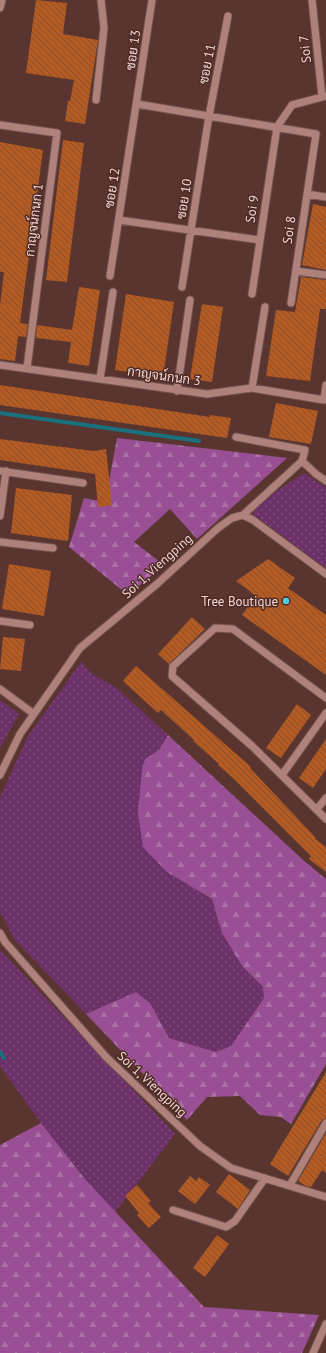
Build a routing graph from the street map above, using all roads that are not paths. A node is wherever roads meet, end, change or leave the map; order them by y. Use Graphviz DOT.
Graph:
graph roads {
  1 [pos="2,0"];
  2 [pos="101,0"];
  3 [pos="152,0"];
  4 [pos="312,0"];
  5 [pos="0,8"];
  6 [pos="228,16"];
  7 [pos="324,96"];
  8 [pos="96,100"];
  9 [pos="137,104"];
  10 [pos="210,116"];
  11 [pos="0,125"];
  12 [pos="277,127"];
  13 [pos="307,194"];
  14 [pos="326,197"];
  15 [pos="119,220"];
  16 [pos="191,230"];
  17 [pos="260,240"];
  18 [pos="296,271"];
  19 [pos="326,275"];
  20 [pos="110,276"];
  21 [pos="182,287"];
  22 [pos="113,292"];
  23 [pos="252,294"];
  24 [pos="190,300"];
  25 [pos="291,303"];
  26 [pos="265,307"];
  27 [pos="0,365"];
  28 [pos="26,368"];
  29 [pos="100,379"];
  30 [pos="326,385"];
  31 [pos="252,388"];
  32 [pos="177,391"];
  33 [pos="236,437"];
  34 [pos="302,461"];
  35 [pos="3,471"];
  36 [pos="326,481"];
  37 [pos="83,483"];
  38 [pos="243,515"];
  39 [pos="0,516"];
  40 [pos="0,542"];
  41 [pos="54,548"];
  42 [pos="326,574"];
  43 [pos="0,622"];
  44 [pos="30,625"];
  45 [pos="0,689"];
  46 [pos="326,698"];
  47 [pos="326,713"];
  48 [pos="34,714"];
  49 [pos="0,775"];
  50 [pos="282,775"];
  51 [pos="326,798"];
  52 [pos="317,809"];
  53 [pos="326,819"];
  54 [pos="0,933"];
  55 [pos="326,1123"];
  56 [pos="265,1178"];
  57 [pos="290,1185"];
  58 [pos="326,1197"];
  59 [pos="173,1210"];
  60 [pos="326,1324"];
  61 [pos="313,1353"];
  1 -- 5 [label="street"];
  2 -- 8 [label="street"];
  3 -- 9 [label="street, ซอย 13"];
  4 -- 7 [label="street, Soi 7"];
  6 -- 10 [label="street, ซอย 11"];
  7 -- 12 [label="street"];
  9 -- 10 [label="street"];
  9 -- 15 [label="street, ซอย 12"];
  10 -- 12 [label="street"];
  10 -- 16 [label="street, ซอย 10"];
  11 -- 28 [label="street, กาญจน์กนก 1"];
  12 -- 13 [label="street, Soi 8"];
  12 -- 17 [label="street, Soi 9"];
  13 -- 14 [label="street"];
  13 -- 18 [label="street, Soi 8"];
  15 -- 16 [label="street"];
  15 -- 20 [label="street, ซอย 12"];
  16 -- 17 [label="street"];
  16 -- 21 [label="street, ซอย 10"];
  17 -- 23 [label="street, Soi 9"];
  18 -- 19 [label="street"];
  18 -- 25 [label="street, Soi 8"];
  22 -- 29 [label="street"];
  24 -- 32 [label="street"];
  26 -- 31 [label="street"];
  27 -- 28 [label="street, กาญจน์กนก 3"];
  28 -- 29 [label="street, กาญจน์กนก 3"];
  29 -- 32 [label="street, กาญจน์กนก 3"];
  30 -- 31 [label="street, กาญจน์กนก 3"];
  31 -- 32 [label="street, กาญจน์กนก 3"];
  33 -- 34 [label="street"];
  34 -- 36 [label="street"];
  34 -- 38 [label="street, Soi 1, Viengping"];
  35 -- 37 [label="street"];
  35 -- 39 [label="street"];
  38 -- 42 [label="street"];
  38 -- 48 [label="street, Soi 1, Viengping"];
  40 -- 41 [label="street"];
  43 -- 44 [label="street"];
  45 -- 48 [label="street"];
  46 -- 50 [label="street"];
  47 -- 50 [label="street"];
  48 -- 49 [label="street, Soi 1, Viengping"];
  50 -- 52 [label="street"];
  51 -- 52 [label="street"];
  52 -- 53 [label="street"];
  54 -- 56 [label="street, Soi 1, Viengping"];
  55 -- 57 [label="street"];
  56 -- 57 [label="street, Soi 1, Viengping"];
  56 -- 59 [label="street"];
  57 -- 58 [label="street, Soi 1, Viengping"];
  60 -- 61 [label="street"];
}
